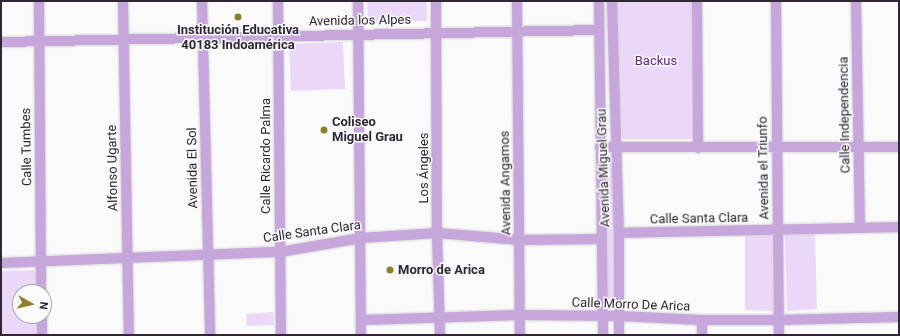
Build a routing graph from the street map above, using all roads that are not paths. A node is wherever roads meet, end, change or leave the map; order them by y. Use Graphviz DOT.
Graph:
graph roads {
  1 [pos="39,1"];
  2 [pos="123,1"];
  3 [pos="202,1"];
  4 [pos="278,1"];
  5 [pos="358,1"];
  6 [pos="436,1"];
  7 [pos="516,1"];
  8 [pos="599,1"];
  9 [pos="612,1"];
  10 [pos="696,1"];
  11 [pos="776,1"];
  12 [pos="856,1"];
  13 [pos="599,30"];
  14 [pos="517,31"];
  15 [pos="437,33"];
  16 [pos="358,34"];
  17 [pos="278,36"];
  18 [pos="203,38"];
  19 [pos="123,40"];
  20 [pos="39,41"];
  21 [pos="1,42"];
  22 [pos="777,146"];
  23 [pos="600,147"];
  24 [pos="616,147"];
  25 [pos="858,147"];
  26 [pos="899,147"];
  27 [pos="698,148"];
  28 [pos="899,227"];
  29 [pos="860,228"];
  30 [pos="778,230"];
  31 [pos="437,233"];
  32 [pos="619,234"];
  33 [pos="361,238"];
  34 [pos="602,239"];
  35 [pos="520,240"];
  36 [pos="280,252"];
  37 [pos="208,255"];
  38 [pos="128,258"];
  39 [pos="41,262"];
  40 [pos="1,263"];
  41 [pos="41,284"];
  42 [pos="520,315"];
  43 [pos="619,316"];
  44 [pos="603,317"];
  45 [pos="899,317"];
  46 [pos="440,318"];
  47 [pos="361,320"];
  48 [pos="702,320"];
  49 [pos="779,320"];
  50 [pos="42,324"];
  51 [pos="42,335"];
  52 [pos="129,335"];
  53 [pos="210,335"];
  54 [pos="281,335"];
  55 [pos="362,335"];
  56 [pos="440,335"];
  57 [pos="520,335"];
  58 [pos="603,335"];
  59 [pos="619,335"];
  60 [pos="702,335"];
  61 [pos="779,335"];
  1 -- 20 [label="street, Calle Tumbes"];
  2 -- 19 [label="street, Alfonso Ugarte"];
  3 -- 18 [label="street, Avenida El Sol"];
  4 -- 17 [label="street, Calle Ricardo Palma"];
  5 -- 16 [label="street"];
  6 -- 15 [label="street, Los Ángeles"];
  7 -- 14 [label="street, Avenida Angamos"];
  8 -- 13 [label="street, Avenida Miguel Grau"];
  9 -- 24 [label="street, Avenida Miguel Grau"];
  10 -- 27 [label="street"];
  11 -- 22 [label="street, Avenida el Triunfo"];
  12 -- 25 [label="street, Calle Independencia"];
  13 -- 14 [label="street, Avenida los Alpes"];
  13 -- 23 [label="street, Avenida Miguel Grau"];
  14 -- 15 [label="street, Avenida los Alpes"];
  14 -- 35 [label="street, Avenida Angamos"];
  15 -- 16 [label="street, Avenida los Alpes"];
  15 -- 31 [label="street, Los Ángeles"];
  16 -- 17 [label="street, Avenida los Alpes"];
  16 -- 33 [label="street"];
  17 -- 18 [label="street, Avenida los Alpes"];
  17 -- 36 [label="street, Calle Ricardo Palma"];
  18 -- 19 [label="street, Avenida los Alpes"];
  18 -- 37 [label="street, Avenida El Sol"];
  19 -- 20 [label="street, Avenida los Alpes"];
  19 -- 38 [label="street, Alfonso Ugarte"];
  20 -- 21 [label="street, Avenida los Alpes"];
  20 -- 39 [label="street, Calle Tumbes"];
  22 -- 25 [label="street"];
  22 -- 27 [label="street"];
  22 -- 30 [label="street, Avenida el Triunfo"];
  23 -- 24 [label="street"];
  23 -- 34 [label="street, Avenida Miguel Grau"];
  24 -- 27 [label="street"];
  24 -- 32 [label="street, Avenida Miguel Grau"];
  25 -- 26 [label="street"];
  25 -- 29 [label="street, Calle Independencia"];
  28 -- 29 [label="street, Calle Santa Clara"];
  29 -- 30 [label="street, Calle Santa Clara"];
  30 -- 32 [label="street, Calle Santa Clara"];
  30 -- 49 [label="street, Avenida el Triunfo"];
  31 -- 33 [label="street, Calle Santa Clara"];
  31 -- 35 [label="street, Calle Santa Clara"];
  31 -- 46 [label="street, Los Ángeles"];
  32 -- 43 [label="street, Avenida Miguel Grau"];
  33 -- 36 [label="street, Calle Santa Clara"];
  33 -- 47 [label="street"];
  34 -- 35 [label="street, Calle Santa Clara"];
  34 -- 44 [label="street, Avenida Miguel Grau"];
  35 -- 42 [label="street, Avenida Angamos"];
  36 -- 37 [label="street, Calle Santa Clara"];
  36 -- 54 [label="street, Calle Ricardo Palma"];
  37 -- 38 [label="street, Calle Santa Clara"];
  37 -- 53 [label="street, Avenida El Sol"];
  38 -- 39 [label="street, Calle Santa Clara"];
  38 -- 52 [label="street, Alfonso Ugarte"];
  39 -- 40 [label="street, Calle Santa Clara"];
  39 -- 41 [label="street, Calle Tumbes"];
  42 -- 44 [label="street, Calle Morro De Arica"];
  42 -- 46 [label="street, Calle Morro De Arica"];
  42 -- 57 [label="street, Avenida Angamos"];
  43 -- 44 [label="street, Calle Morro De Arica"];
  43 -- 48 [label="street, Calle Morro De Arica"];
  43 -- 59 [label="street, Avenida Miguel Grau"];
  44 -- 58 [label="street, Avenida Miguel Grau"];
  45 -- 49 [label="street, Calle Morro De Arica"];
  46 -- 47 [label="street, Calle Morro De Arica"];
  46 -- 56 [label="street, Los Ángeles"];
  47 -- 55 [label="street"];
  48 -- 49 [label="street, Calle Morro De Arica"];
  48 -- 60 [label="street"];
  49 -- 61 [label="street, Avenida el Triunfo"];
  50 -- 51 [label="street"];
}
